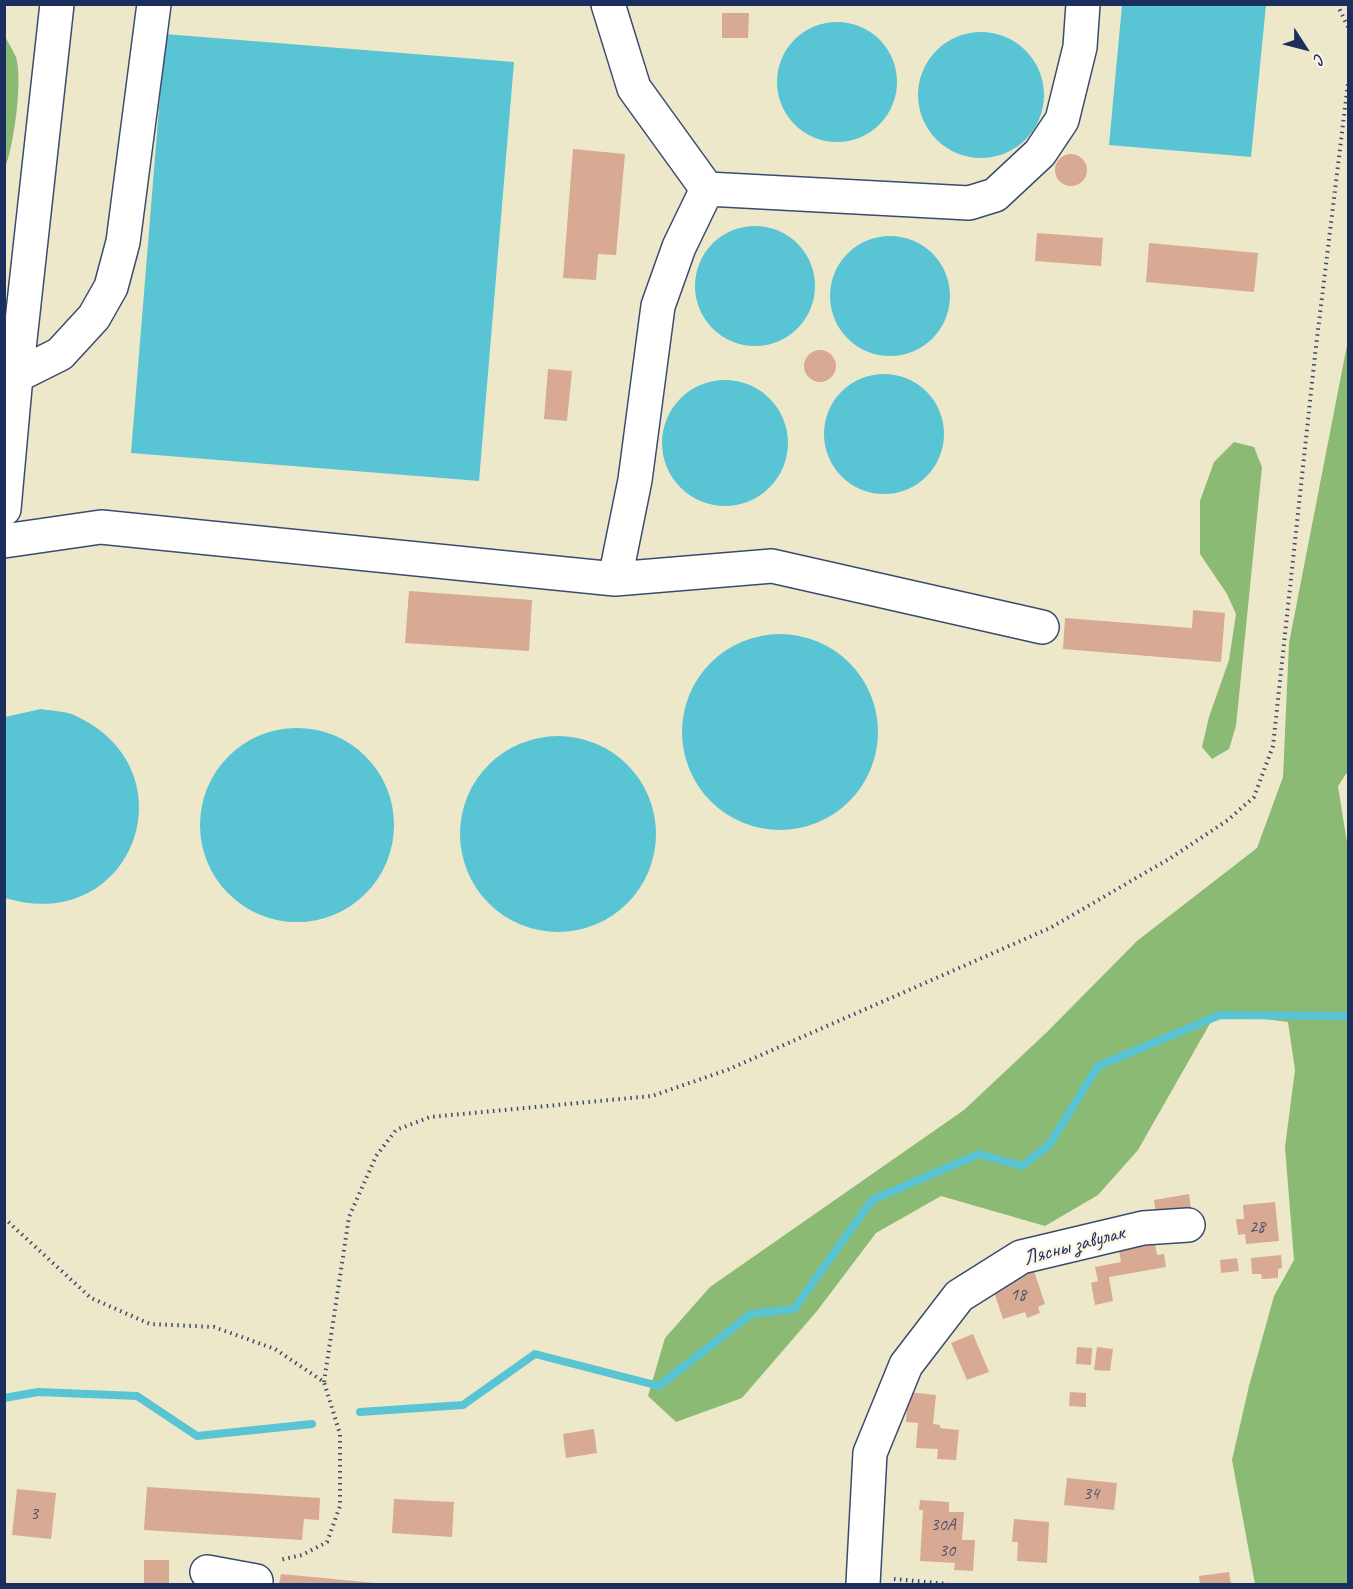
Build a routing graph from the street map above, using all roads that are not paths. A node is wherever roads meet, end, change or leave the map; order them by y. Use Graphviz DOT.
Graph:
graph roads {
  1 [pos="57,4"];
  2 [pos="154,4"];
  3 [pos="608,4"];
  4 [pos="1083,4"];
  5 [pos="707,189"];
  6 [pos="16,376"];
  7 [pos="4,509"];
  8 [pos="4,541"];
  9 [pos="615,579"];
  10 [pos="1042,627"];
  11 [pos="1188,1225"];
  12 [pos="207,1572"];
  13 [pos="863,1580"];
  14 [pos="256,1583"];
  1 -- 6 [label="street"];
  2 -- 6 [label="street"];
  3 -- 5 [label="street"];
  4 -- 5 [label="street"];
  5 -- 9 [label="street"];
  6 -- 7 [label="street"];
  8 -- 9 [label="street"];
  9 -- 10 [label="street"];
  11 -- 13 [label="street, Лясны завулак"];
  12 -- 14 [label="street"];
}
